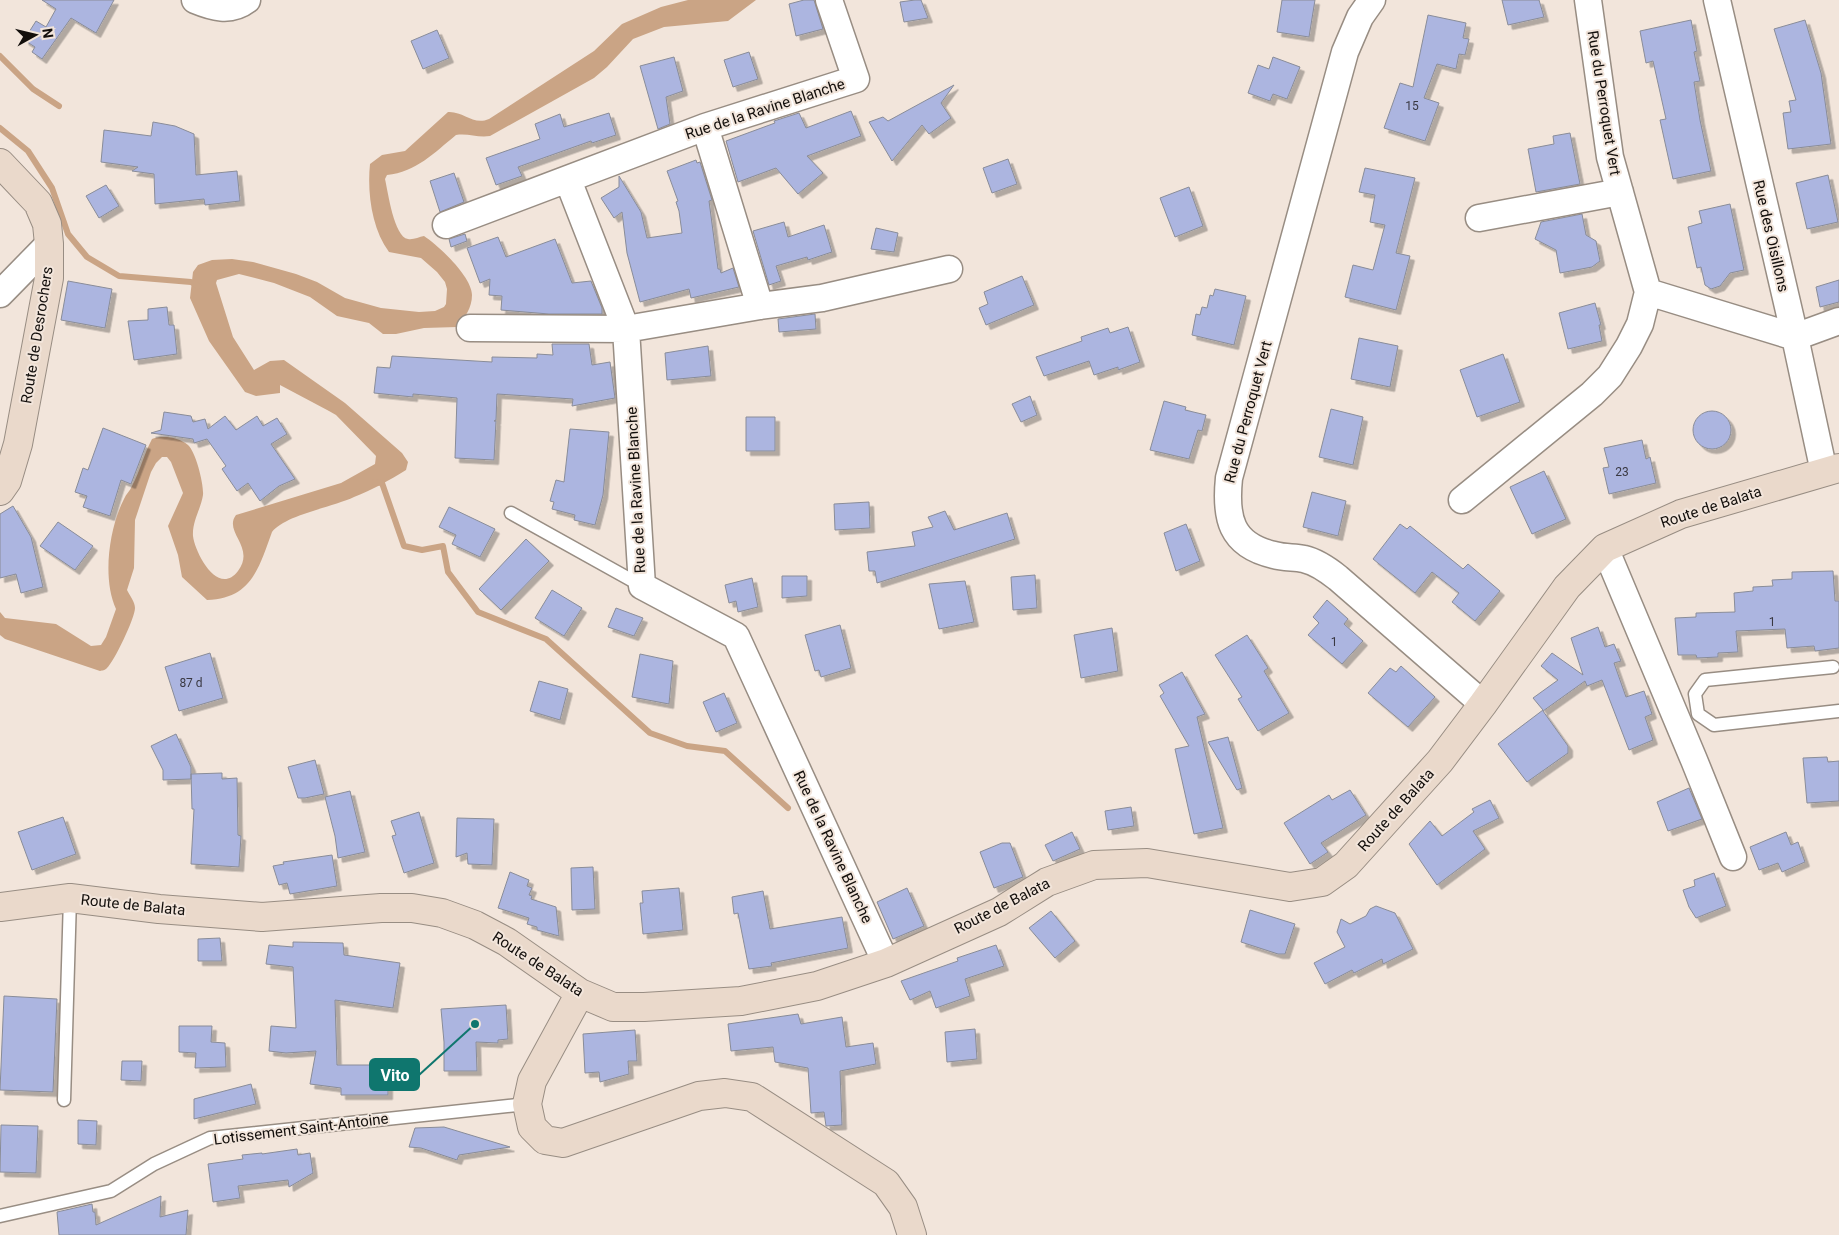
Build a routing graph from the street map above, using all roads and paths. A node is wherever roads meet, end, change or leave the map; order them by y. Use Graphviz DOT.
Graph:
graph roads {
  1 [pos="195,0"];
  2 [pos="247,0"];
  3 [pos="829,0"];
  4 [pos="1372,0"];
  5 [pos="1588,0"];
  6 [pos="1717,0"];
  7 [pos="705,127"];
  8 [pos="0,163"];
  9 [pos="568,180"];
  10 [pos="1620,192"];
  11 [pos="1479,218"];
  12 [pos="446,225"];
  13 [pos="50,244"];
  14 [pos="948,269"];
  15 [pos="1648,292"];
  16 [pos="0,294"];
  17 [pos="760,306"];
  18 [pos="1839,321"];
  19 [pos="470,328"];
  20 [pos="626,329"];
  21 [pos="1795,337"];
  22 [pos="1831,470"];
  23 [pos="0,491"];
  24 [pos="1462,500"];
  25 [pos="511,512"];
  26 [pos="1605,548"];
  27 [pos="642,586"];
  28 [pos="1833,667"];
  29 [pos="1483,704"];
  30 [pos="1839,711"];
  31 [pos="1733,857"];
  32 [pos="70,898"];
  33 [pos="0,907"];
  34 [pos="886,963"];
  35 [pos="580,993"];
  36 [pos="64,1100"];
  37 [pos="527,1104"];
  38 [pos="0,1216"];
  39 [pos="912,1235"];
  1 -- 2 [label="street"];
  3 -- 7 [label="street, Rue de la Ravine Blanche"];
  4 -- 29 [label="street, Rue du Perroquet Vert"];
  5 -- 10 [label="street, Rue du Perroquet Vert"];
  6 -- 21 [label="street, Rue des Oisillons"];
  7 -- 9 [label="street, Rue de la Ravine Blanche"];
  7 -- 17 [label="street"];
  8 -- 13 [label="main road, Route de Desrochers"];
  9 -- 12 [label="street, Rue de la Ravine Blanche"];
  9 -- 20 [label="street, Rue de la Ravine Blanche"];
  10 -- 11 [label="street"];
  10 -- 15 [label="street, Rue du Perroquet Vert"];
  13 -- 16 [label="street"];
  13 -- 23 [label="main road, Route de Desrochers"];
  14 -- 17 [label="street"];
  15 -- 21 [label="street"];
  15 -- 24 [label="street, Rue du Perroquet Vert"];
  17 -- 20 [label="street"];
  18 -- 21 [label="street"];
  19 -- 20 [label="street"];
  20 -- 27 [label="street, Rue de la Ravine Blanche"];
  21 -- 22 [label="street, Rue des Oisillons"];
  22 -- 26 [label="main road, Route de Balata"];
  25 -- 27 [label="lane"];
  26 -- 29 [label="main road, Route de Balata"];
  26 -- 31 [label="street"];
  27 -- 34 [label="street, Rue de la Ravine Blanche"];
  28 -- 30 [label="lane"];
  29 -- 34 [label="main road, Route de Balata"];
  32 -- 33 [label="main road, Route de Balata"];
  32 -- 35 [label="main road, Route de Balata"];
  32 -- 36 [label="lane"];
  34 -- 35 [label="main road, Route de Balata"];
  35 -- 37 [label="main road"];
  37 -- 38 [label="lane, Lotissement Saint-Antoine"];
  37 -- 39 [label="main road"];
}
